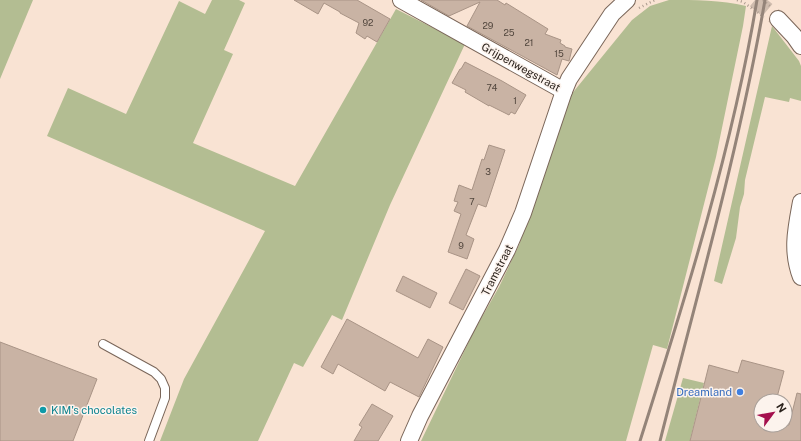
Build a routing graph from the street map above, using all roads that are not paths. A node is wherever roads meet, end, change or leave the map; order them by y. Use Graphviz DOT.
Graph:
graph roads {
  1 [pos="401,0"];
  2 [pos="627,0"];
  3 [pos="778,19"];
  4 [pos="801,46"];
  5 [pos="564,91"];
  6 [pos="801,202"];
  7 [pos="801,277"];
  8 [pos="103,344"];
  9 [pos="149,441"];
  10 [pos="409,441"];
  1 -- 5 [label="street, Grijpenwegstraat"];
  2 -- 5 [label="street, Grijpenwegstraat"];
  3 -- 4 [label="street"];
  5 -- 10 [label="street, Tramstraat"];
  6 -- 7 [label="street"];
  8 -- 9 [label="lane"];
}
